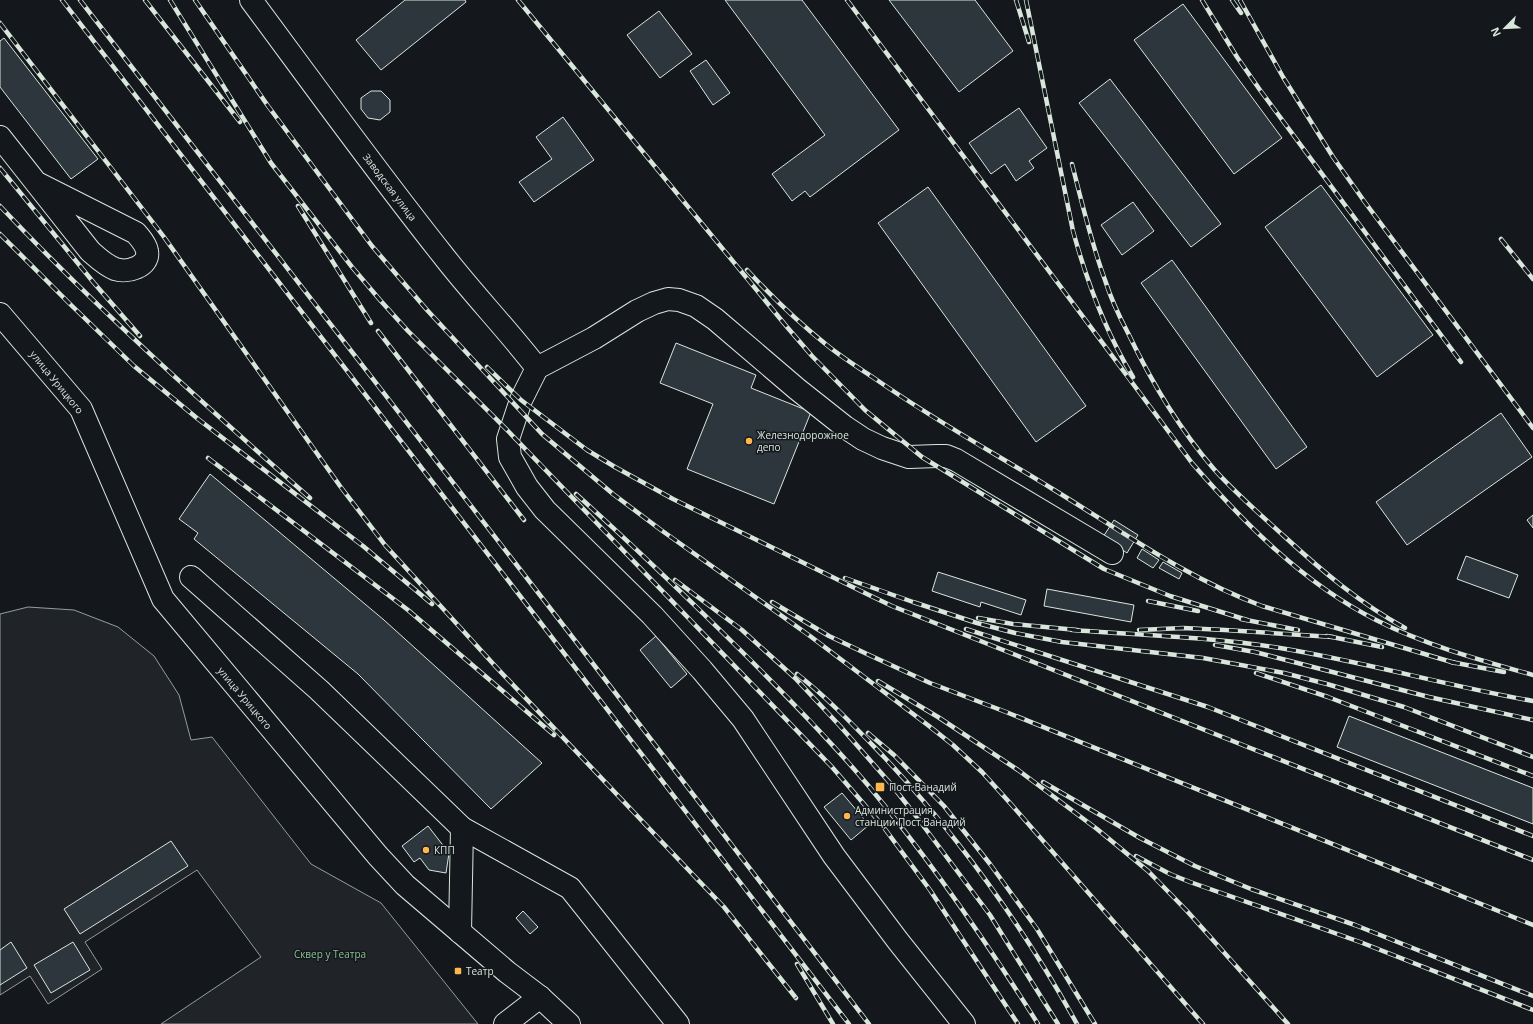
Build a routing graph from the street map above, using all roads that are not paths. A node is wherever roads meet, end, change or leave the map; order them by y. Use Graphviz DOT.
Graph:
graph roads {
  1 [pos="251,0"];
  2 [pos="0,137"];
  3 [pos="37,183"];
  4 [pos="0,314"];
  5 [pos="537,368"];
  6 [pos="1112,554"];
  7 [pos="191,577"];
  8 [pos="462,828"];
  9 [pos="460,932"];
  10 [pos="540,997"];
  11 [pos="505,1024"];
  12 [pos="569,1024"];
  13 [pos="678,1024"];
  14 [pos="964,1024"];
  1 -- 5 [label="street, Заводская улица"];
  2 -- 3 [label="street"];
  3 -- 3 [label="street"];
  4 -- 9 [label="street, улица Урицкого"];
  5 -- 6 [label="street"];
  5 -- 14 [label="street"];
  7 -- 8 [label="street"];
  8 -- 9 [label="street"];
  8 -- 13 [label="street"];
  9 -- 10 [label="street, улица Урицкого"];
  10 -- 11 [label="street"];
  10 -- 12 [label="street, улица Урицкого"];
}
